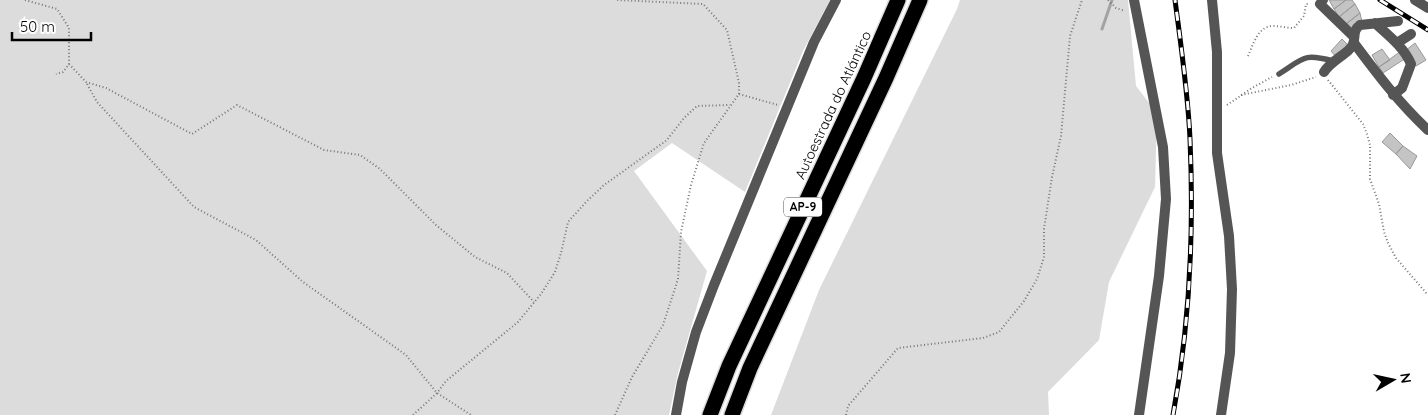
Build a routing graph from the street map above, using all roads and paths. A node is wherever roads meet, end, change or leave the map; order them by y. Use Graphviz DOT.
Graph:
graph roads {
  1 [pos="26,0"];
  2 [pos="616,0"];
  3 [pos="836,0"];
  4 [pos="898,0"];
  5 [pos="920,0"];
  6 [pos="1082,0"];
  7 [pos="1108,0"];
  8 [pos="1134,0"];
  9 [pos="1212,0"];
  10 [pos="1415,0"];
  11 [pos="1321,2"];
  12 [pos="1116,8"];
  13 [pos="1428,8"];
  14 [pos="1398,21"];
  15 [pos="1375,23"];
  16 [pos="1411,34"];
  17 [pos="1354,40"];
  18 [pos="1397,43"];
  19 [pos="1248,56"];
  20 [pos="1333,61"];
  21 [pos="68,64"];
  22 [pos="1324,72"];
  23 [pos="56,74"];
  24 [pos="1279,74"];
  25 [pos="86,82"];
  26 [pos="739,94"];
  27 [pos="1241,95"];
  28 [pos="1393,95"];
  29 [pos="730,105"];
  30 [pos="787,108"];
  31 [pos="1218,111"];
  32 [pos="1428,130"];
  33 [pos="1428,295"];
  34 [pos="534,302"];
  35 [pos="437,393"];
  36 [pos="414,415"];
  37 [pos="470,415"];
  38 [pos="615,415"];
  39 [pos="676,415"];
  40 [pos="710,415"];
  41 [pos="732,415"];
  42 [pos="846,415"];
  43 [pos="1140,415"];
  44 [pos="1221,415"];
  1 -- 21 [label="path"];
  2 -- 26 [label="path"];
  3 -- 30 [label="street"];
  4 -- 40 [label="highway, Autoestrada do Atlántico / AP-9"];
  5 -- 41 [label="highway, AP-9"];
  6 -- 42 [label="path"];
  7 -- 12 [label="path"];
  8 -- 43 [label="street"];
  9 -- 31 [label="street"];
  10 -- 13 [label="street"];
  11 -- 17 [label="street"];
  11 -- 19 [label="path"];
  14 -- 15 [label="street"];
  15 -- 17 [label="street"];
  15 -- 18 [label="street"];
  16 -- 18 [label="street"];
  17 -- 20 [label="street"];
  17 -- 28 [label="street"];
  18 -- 28 [label="street"];
  20 -- 22 [label="street"];
  20 -- 24 [label="lane"];
  21 -- 23 [label="path"];
  21 -- 25 [label="path"];
  22 -- 27 [label="path"];
  22 -- 33 [label="path"];
  24 -- 27 [label="path"];
  25 -- 34 [label="path"];
  25 -- 35 [label="path"];
  26 -- 29 [label="path"];
  26 -- 30 [label="path"];
  27 -- 31 [label="path"];
  28 -- 32 [label="street"];
  29 -- 34 [label="path"];
  29 -- 38 [label="path"];
  30 -- 39 [label="street"];
  31 -- 44 [label="street"];
  34 -- 35 [label="path"];
  35 -- 36 [label="path"];
  35 -- 37 [label="path"];
}
